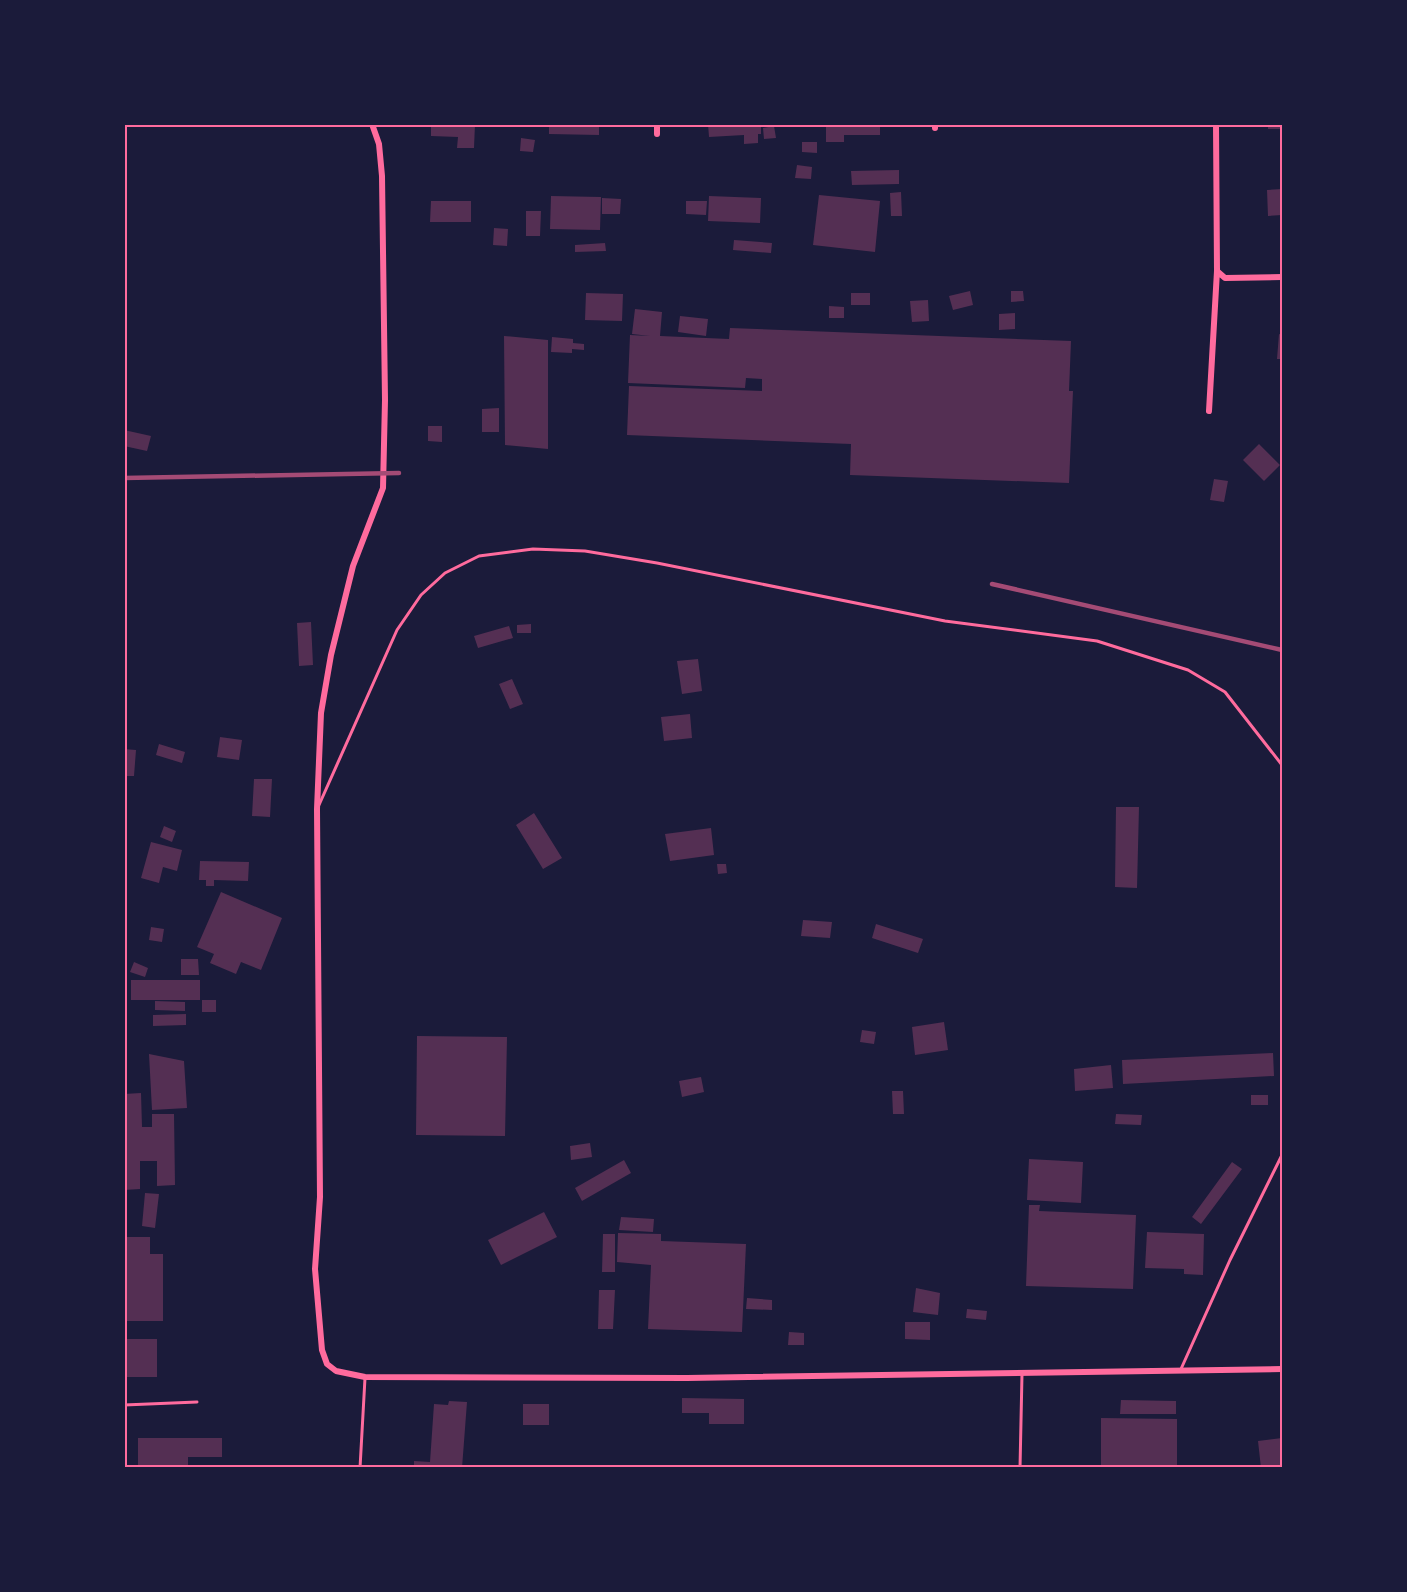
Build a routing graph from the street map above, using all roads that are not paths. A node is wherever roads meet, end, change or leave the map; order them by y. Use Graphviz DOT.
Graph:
graph roads {
  1 [pos="372,124"];
  2 [pos="657,124"];
  3 [pos="1216,124"];
  4 [pos="657,134"];
  5 [pos="1217,271"];
  6 [pos="1282,277"];
  7 [pos="1209,411"];
  8 [pos="1282,765"];
  9 [pos="317,809"];
  10 [pos="1282,1155"];
  11 [pos="1181,1369"];
  12 [pos="1282,1369"];
  13 [pos="1022,1374"];
  14 [pos="365,1377"];
  15 [pos="197,1402"];
  16 [pos="124,1405"];
  17 [pos="360,1467"];
  18 [pos="1020,1467"];
  1 -- 9 [label="street"];
  2 -- 4 [label="street"];
  3 -- 5 [label="street"];
  5 -- 6 [label="street"];
  5 -- 7 [label="street"];
  8 -- 9 [label="lane"];
  9 -- 14 [label="street"];
  10 -- 11 [label="lane"];
  11 -- 12 [label="street"];
  11 -- 13 [label="street"];
  13 -- 14 [label="street"];
  13 -- 18 [label="lane"];
  14 -- 17 [label="lane"];
  15 -- 16 [label="lane"];
}
